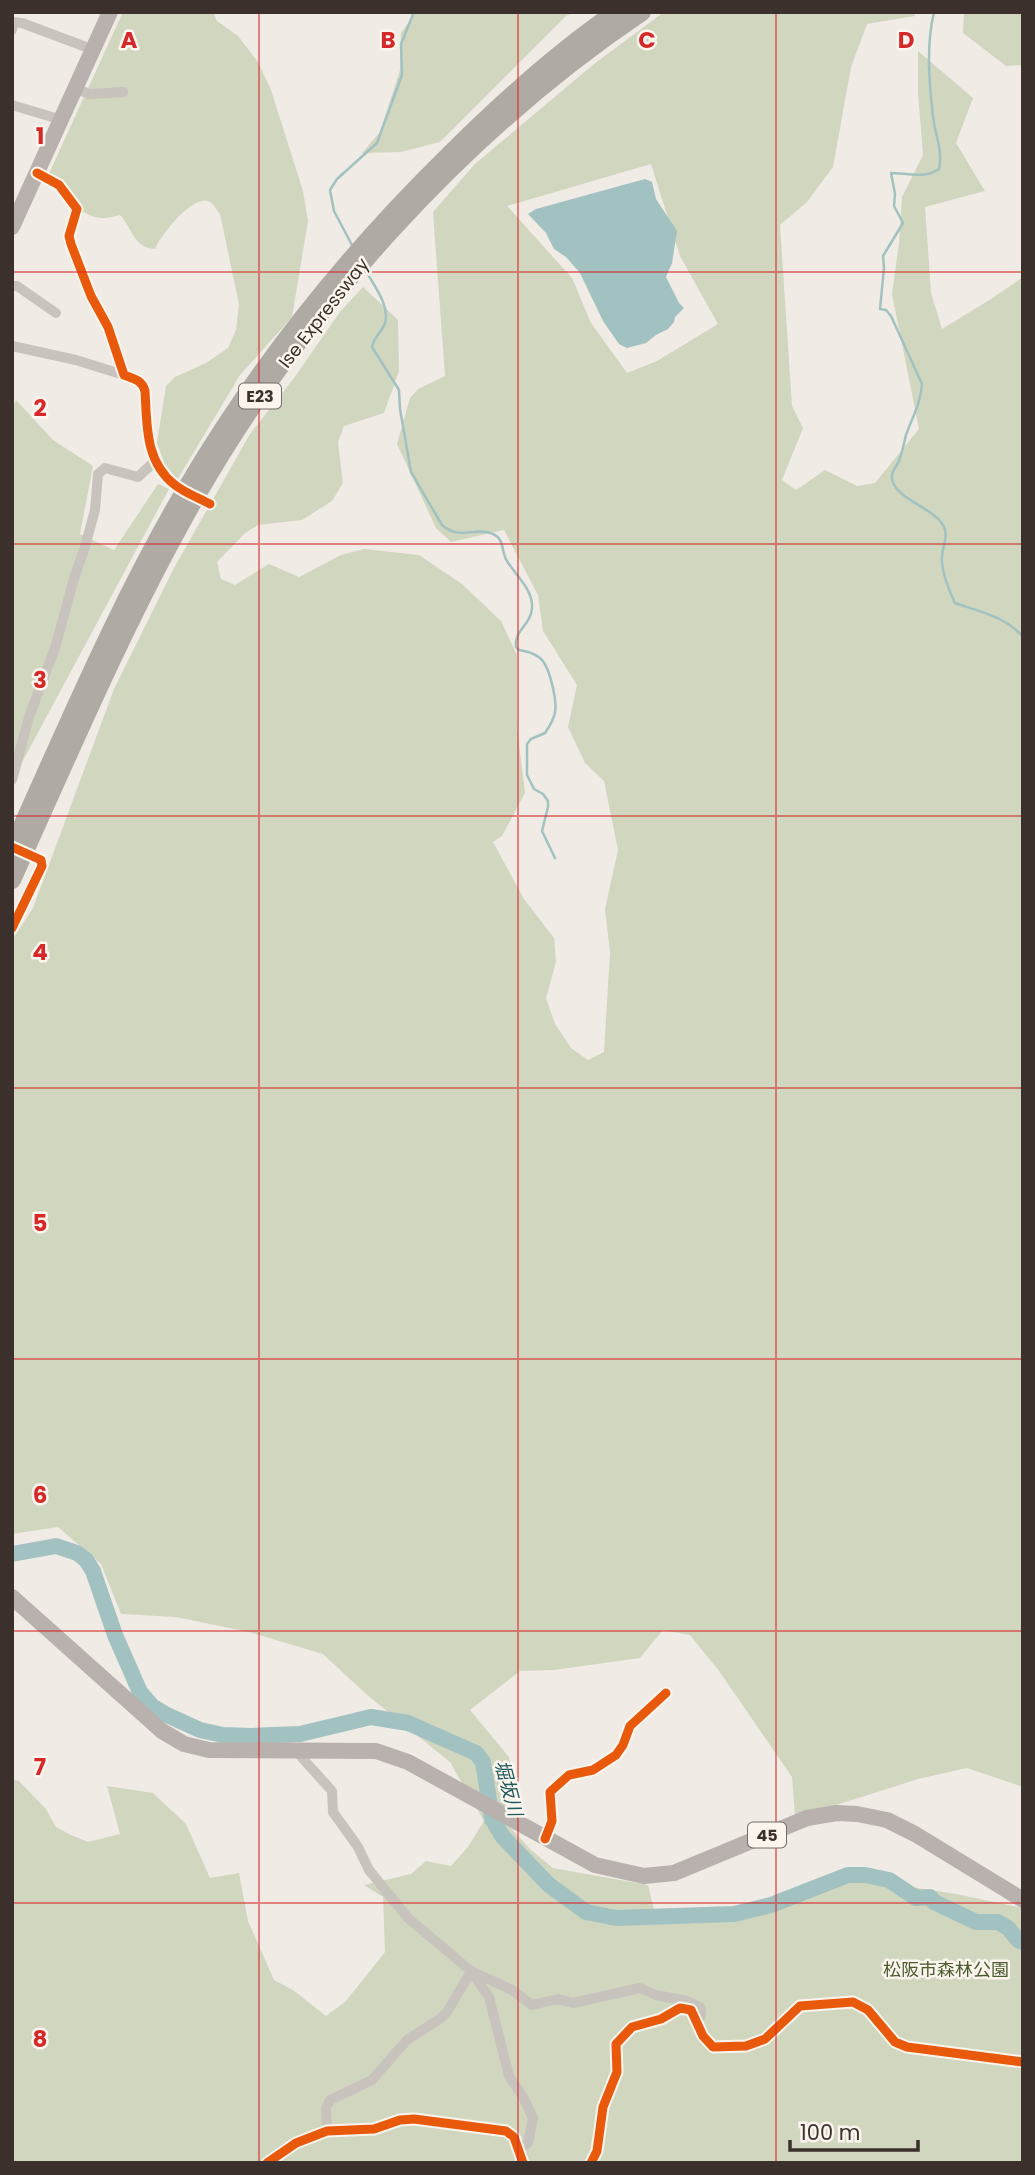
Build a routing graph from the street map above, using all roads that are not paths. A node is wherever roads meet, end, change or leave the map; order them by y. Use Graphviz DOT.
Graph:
graph roads {
  1 [pos="110,12"];
  2 [pos="616,12"];
  3 [pos="642,12"];
  4 [pos="13,25"];
  5 [pos="94,50"];
  6 [pos="76,89"];
  7 [pos="123,92"];
  8 [pos="12,105"];
  9 [pos="62,120"];
  10 [pos="37,173"];
  11 [pos="12,228"];
  12 [pos="12,286"];
  13 [pos="56,313"];
  14 [pos="12,346"];
  15 [pos="124,375"];
  16 [pos="155,461"];
  17 [pos="174,485"];
  18 [pos="12,780"];
  19 [pos="12,848"];
  20 [pos="12,880"];
  21 [pos="12,928"];
  22 [pos="12,1597"];
  23 [pos="666,1693"];
  24 [pos="295,1750"];
  25 [pos="545,1839"];
  26 [pos="1023,1900"];
  27 [pos="471,1971"];
  28 [pos="691,2010"];
  29 [pos="1023,2062"];
  30 [pos="327,2131"];
  31 [pos="519,2149"];
  32 [pos="267,2163"];
  33 [pos="523,2163"];
  34 [pos="591,2163"];
  1 -- 5 [label="main road"];
  2 -- 19 [label="highway, Ise Expressway / E23"];
  3 -- 20 [label="highway, Ise Expressway / E23"];
  4 -- 5 [label="street"];
  5 -- 6 [label="main road"];
  6 -- 7 [label="street"];
  6 -- 9 [label="main road"];
  8 -- 9 [label="street"];
  9 -- 10 [label="main road"];
  10 -- 11 [label="main road"];
  10 -- 15 [label="street"];
  12 -- 13 [label="street"];
  14 -- 15 [label="street"];
  15 -- 16 [label="street"];
  16 -- 17 [label="street"];
  16 -- 18 [label="street"];
  19 -- 21 [label="street, bridge"];
  22 -- 24 [label="main road, 45"];
  23 -- 25 [label="street"];
  24 -- 25 [label="main road, 45"];
  24 -- 27 [label="street"];
  25 -- 26 [label="main road, 45"];
  27 -- 28 [label="street"];
  27 -- 30 [label="street"];
  27 -- 31 [label="street"];
  28 -- 29 [label="street"];
  28 -- 34 [label="street"];
  30 -- 31 [label="street"];
  30 -- 32 [label="street"];
  31 -- 33 [label="street"];
}
